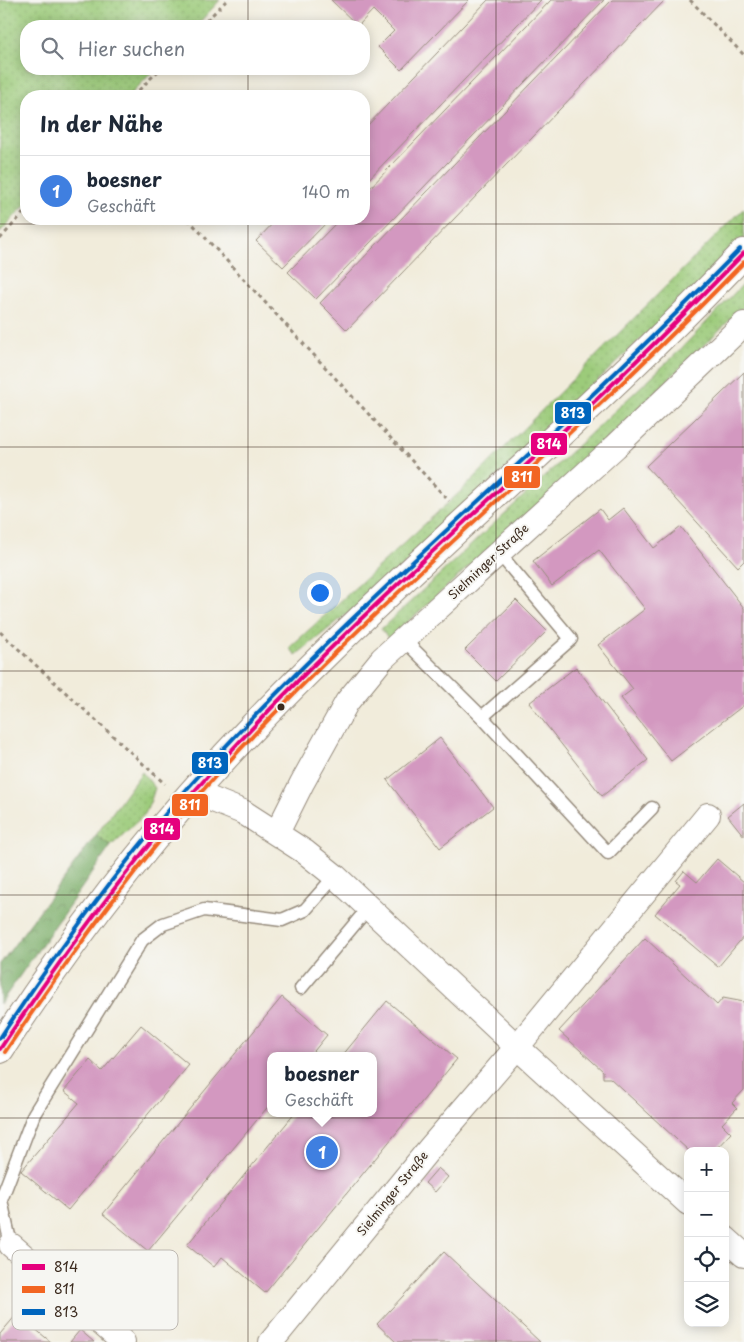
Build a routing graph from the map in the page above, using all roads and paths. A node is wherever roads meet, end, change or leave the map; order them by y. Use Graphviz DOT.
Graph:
graph roads {
  1 [pos="227,0"];
  2 [pos="690,0"];
  3 [pos="208,20"];
  4 [pos="744,55"];
  5 [pos="154,75"];
  6 [pos="139,90"];
  7 [pos="20,217"];
  8 [pos="194,225"];
  9 [pos="0,239"];
  10 [pos="744,254"];
  11 [pos="744,324"];
  12 [pos="466,520"];
  13 [pos="498,552"];
  14 [pos="0,632"];
  15 [pos="403,639"];
  16 [pos="482,718"];
  17 [pos="193,792"];
  18 [pos="652,808"];
  19 [pos="708,815"];
  20 [pos="277,833"];
  21 [pos="335,876"];
  22 [pos="369,907"];
  23 [pos="302,988"];
  24 [pos="517,1047"];
  25 [pos="0,1049"];
  26 [pos="684,1200"];
  27 [pos="11,1245"];
  28 [pos="17,1250"];
  29 [pos="109,1330"];
  30 [pos="123,1342"];
  31 [pos="271,1342"];
  1 -- 3 [label="path"];
  2 -- 4 [label="path"];
  5 -- 6 [label="path"];
  7 -- 9 [label="path"];
  8 -- 12 [label="path"];
  10 -- 12 [label="street"];
  11 -- 13 [label="street, Sielminger Straße"];
  12 -- 17 [label="street"];
  13 -- 15 [label="street, Sielminger Straße"];
  13 -- 16 [label="lane"];
  14 -- 17 [label="path"];
  15 -- 16 [label="lane"];
  15 -- 20 [label="street, Sielminger Straße"];
  16 -- 18 [label="lane"];
  17 -- 20 [label="street"];
  17 -- 25 [label="street"];
  19 -- 24 [label="street, Sielminger Straße"];
  20 -- 21 [label="street"];
  21 -- 22 [label="street"];
  21 -- 27 [label="lane"];
  22 -- 23 [label="lane"];
  22 -- 24 [label="street"];
  24 -- 26 [label="street"];
  24 -- 31 [label="street, Sielminger Straße"];
  27 -- 28 [label="street"];
  29 -- 30 [label="street"];
}
